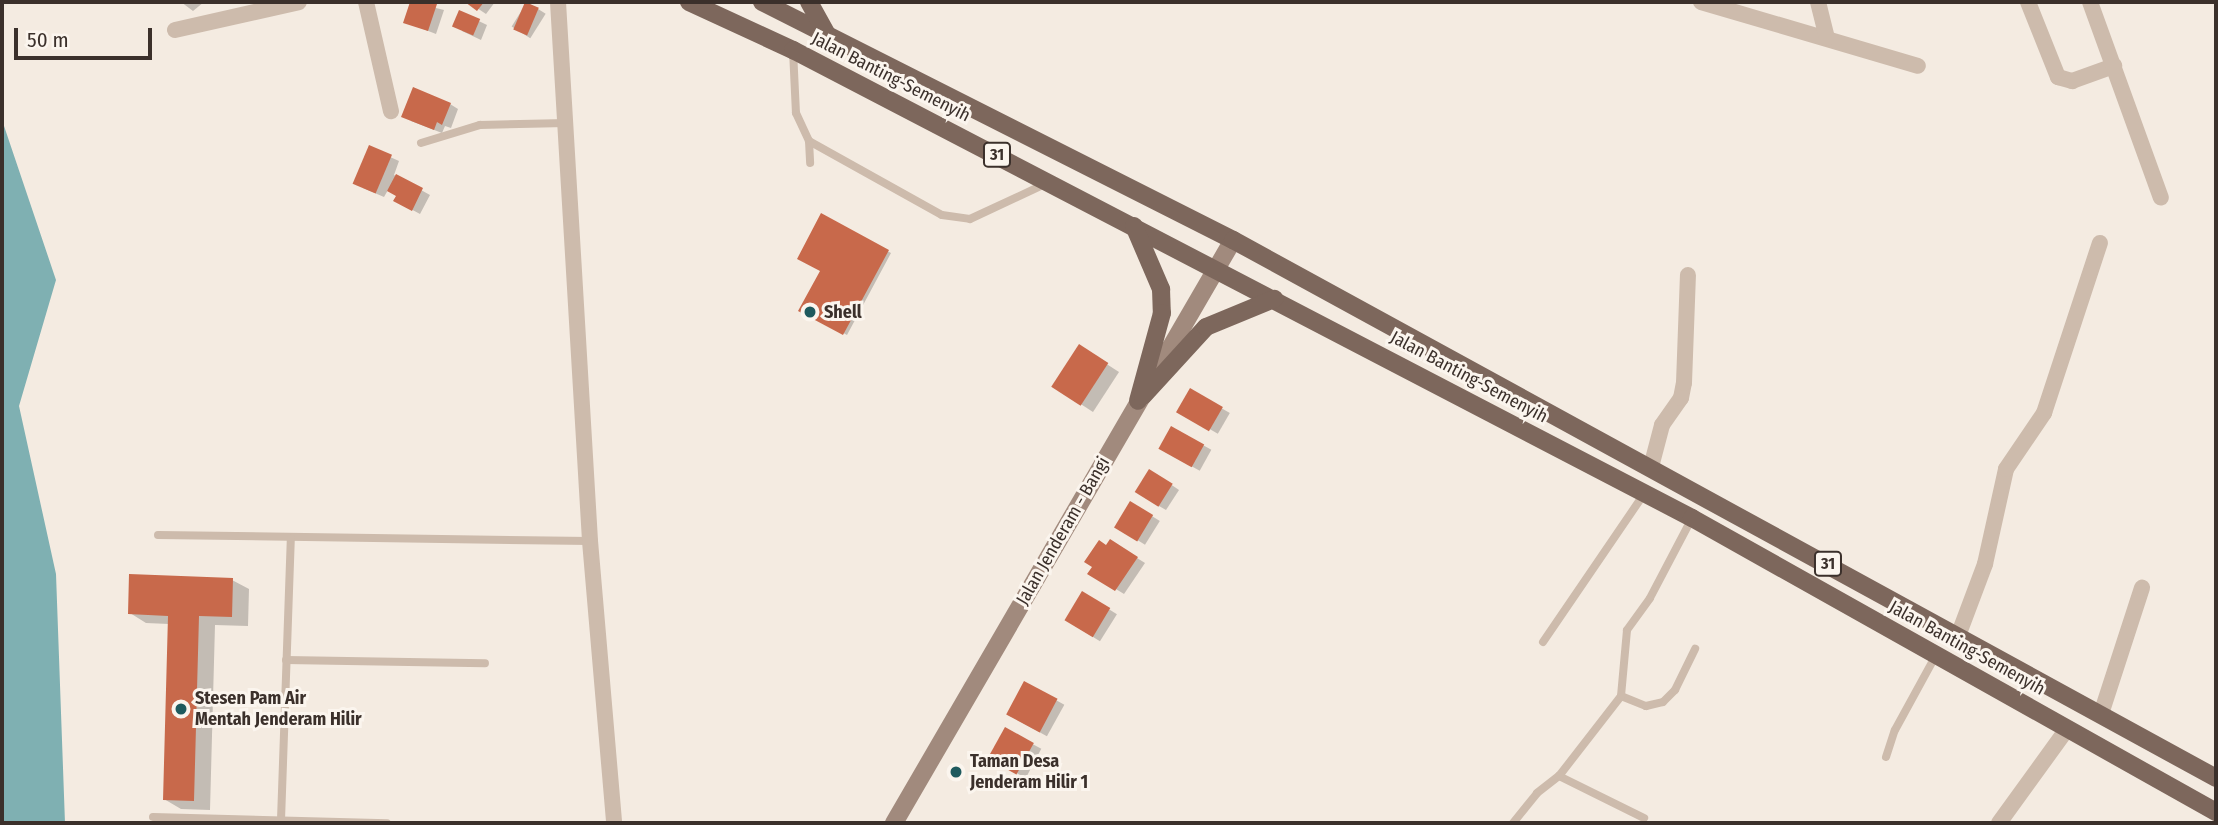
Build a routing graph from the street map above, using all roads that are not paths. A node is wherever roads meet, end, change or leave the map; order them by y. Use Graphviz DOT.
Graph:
graph roads {
  1 [pos="299,2"];
  2 [pos="366,2"];
  3 [pos="558,2"];
  4 [pos="690,2"];
  5 [pos="722,2"];
  6 [pos="762,2"];
  7 [pos="809,2"];
  8 [pos="1701,2"];
  9 [pos="1818,2"];
  10 [pos="2028,2"];
  11 [pos="2090,2"];
  12 [pos="176,30"];
  13 [pos="827,34"];
  14 [pos="1827,38"];
  15 [pos="786,46"];
  16 [pos="1918,66"];
  17 [pos="2113,66"];
  18 [pos="391,111"];
  19 [pos="566,123"];
  20 [pos="809,141"];
  21 [pos="421,143"];
  22 [pos="810,163"];
  23 [pos="1049,182"];
  24 [pos="2161,198"];
  25 [pos="1135,226"];
  26 [pos="1233,240"];
  27 [pos="2100,243"];
  28 [pos="1216,268"];
  29 [pos="1688,275"];
  30 [pos="1274,299"];
  31 [pos="1138,401"];
  32 [pos="1651,467"];
  33 [pos="1644,493"];
  34 [pos="1692,517"];
  35 [pos="158,535"];
  36 [pos="291,538"];
  37 [pos="590,541"];
  38 [pos="2142,588"];
  39 [pos="1958,636"];
  40 [pos="1542,642"];
  41 [pos="1695,649"];
  42 [pos="1936,655"];
  43 [pos="286,660"];
  44 [pos="485,663"];
  45 [pos="1621,696"];
  46 [pos="2101,714"];
  47 [pos="2067,729"];
  48 [pos="1886,757"];
  49 [pos="1559,776"];
  50 [pos="2216,778"];
  51 [pos="2216,813"];
  52 [pos="153,817"];
  53 [pos="1644,818"];
  54 [pos="281,820"];
  55 [pos="387,823"];
  56 [pos="614,823"];
  57 [pos="894,823"];
  58 [pos="1513,823"];
  59 [pos="2000,823"];
  1 -- 12 [label="street"];
  2 -- 18 [label="street"];
  3 -- 19 [label="street"];
  4 -- 15 [label="main road, Jalan Banting-Semenyih / 31"];
  5 -- 15 [label="main road"];
  6 -- 13 [label="main road, Jalan Banting-Semenyih / 31"];
  7 -- 13 [label="main road"];
  8 -- 14 [label="street"];
  9 -- 14 [label="street"];
  10 -- 17 [label="street"];
  11 -- 17 [label="street"];
  13 -- 26 [label="main road, Jalan Banting-Semenyih / 31"];
  14 -- 16 [label="street"];
  15 -- 20 [label="lane"];
  15 -- 23 [label="main road, Jalan Banting-Semenyih / 31"];
  17 -- 24 [label="street"];
  19 -- 21 [label="lane"];
  19 -- 37 [label="street"];
  20 -- 22 [label="lane"];
  20 -- 23 [label="lane"];
  23 -- 25 [label="main road, Jalan Banting-Semenyih / 31"];
  25 -- 28 [label="main road, Jalan Banting-Semenyih / 31"];
  25 -- 31 [label="main road"];
  26 -- 28 [label="main road, Jalan Jenderam - Bangi"];
  26 -- 32 [label="main road, Jalan Banting-Semenyih / 31"];
  27 -- 39 [label="street"];
  28 -- 30 [label="main road, Jalan Banting-Semenyih / 31"];
  28 -- 31 [label="main road, Jalan Jenderam - Bangi"];
  29 -- 32 [label="street"];
  30 -- 31 [label="main road"];
  30 -- 33 [label="main road, Jalan Banting-Semenyih / 31"];
  31 -- 57 [label="main road, Jalan Jenderam - Bangi"];
  32 -- 39 [label="main road, Jalan Banting-Semenyih / 31"];
  33 -- 34 [label="main road, Jalan Banting-Semenyih / 31"];
  33 -- 40 [label="lane"];
  34 -- 42 [label="main road, Jalan Banting-Semenyih / 31"];
  34 -- 45 [label="lane"];
  35 -- 36 [label="lane"];
  36 -- 37 [label="lane"];
  36 -- 43 [label="lane"];
  37 -- 56 [label="street"];
  38 -- 46 [label="street"];
  39 -- 46 [label="main road, Jalan Banting-Semenyih / 31"];
  41 -- 45 [label="lane"];
  42 -- 47 [label="main road, Jalan Banting-Semenyih / 31"];
  42 -- 48 [label="lane"];
  43 -- 44 [label="lane"];
  43 -- 54 [label="lane"];
  45 -- 49 [label="lane"];
  46 -- 50 [label="main road, Jalan Banting-Semenyih / 31"];
  47 -- 51 [label="main road, Jalan Banting-Semenyih / 31"];
  47 -- 59 [label="street"];
  49 -- 53 [label="lane"];
  49 -- 58 [label="lane"];
  52 -- 54 [label="lane"];
  54 -- 55 [label="lane"];
}
